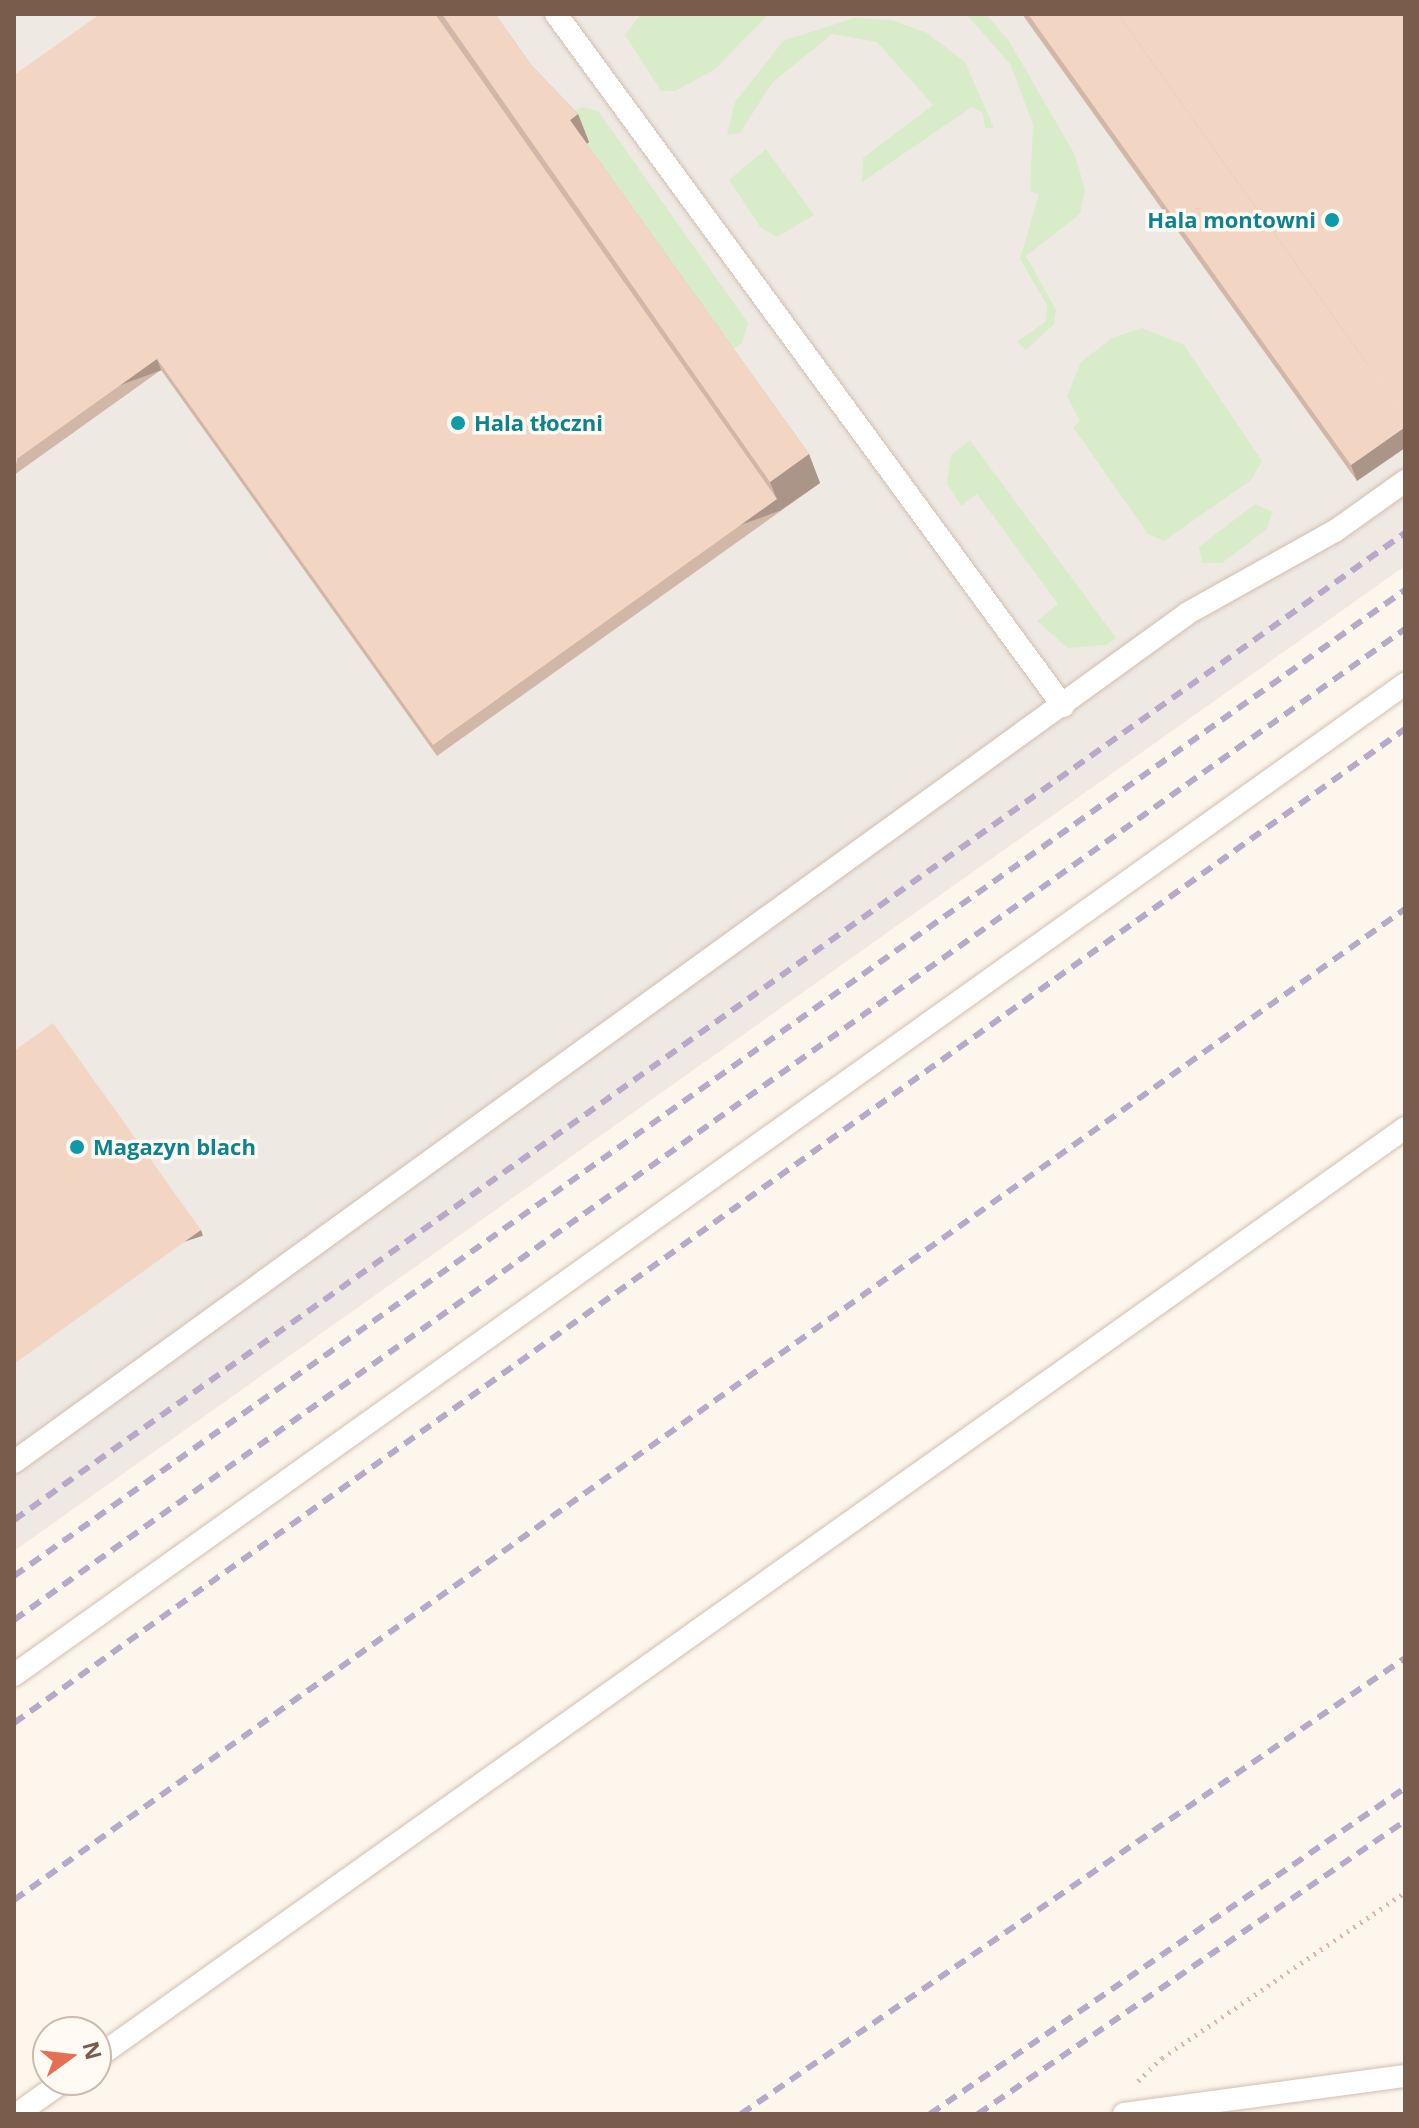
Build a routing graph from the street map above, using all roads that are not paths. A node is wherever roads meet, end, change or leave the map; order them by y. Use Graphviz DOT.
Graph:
graph roads {
  1 [pos="556,14"];
  2 [pos="1405,481"];
  3 [pos="1405,684"];
  4 [pos="1063,706"];
  5 [pos="1405,1128"];
  6 [pos="14,1462"];
  7 [pos="14,1675"];
  8 [pos="112,2047"];
  9 [pos="1405,2076"];
  10 [pos="42,2096"];
  11 [pos="17,2114"];
  12 [pos="1124,2114"];
  1 -- 4 [label="lane"];
  2 -- 4 [label="lane"];
  3 -- 7 [label="lane"];
  4 -- 6 [label="lane"];
  5 -- 8 [label="lane"];
  9 -- 12 [label="lane"];
  10 -- 11 [label="lane"];
}
